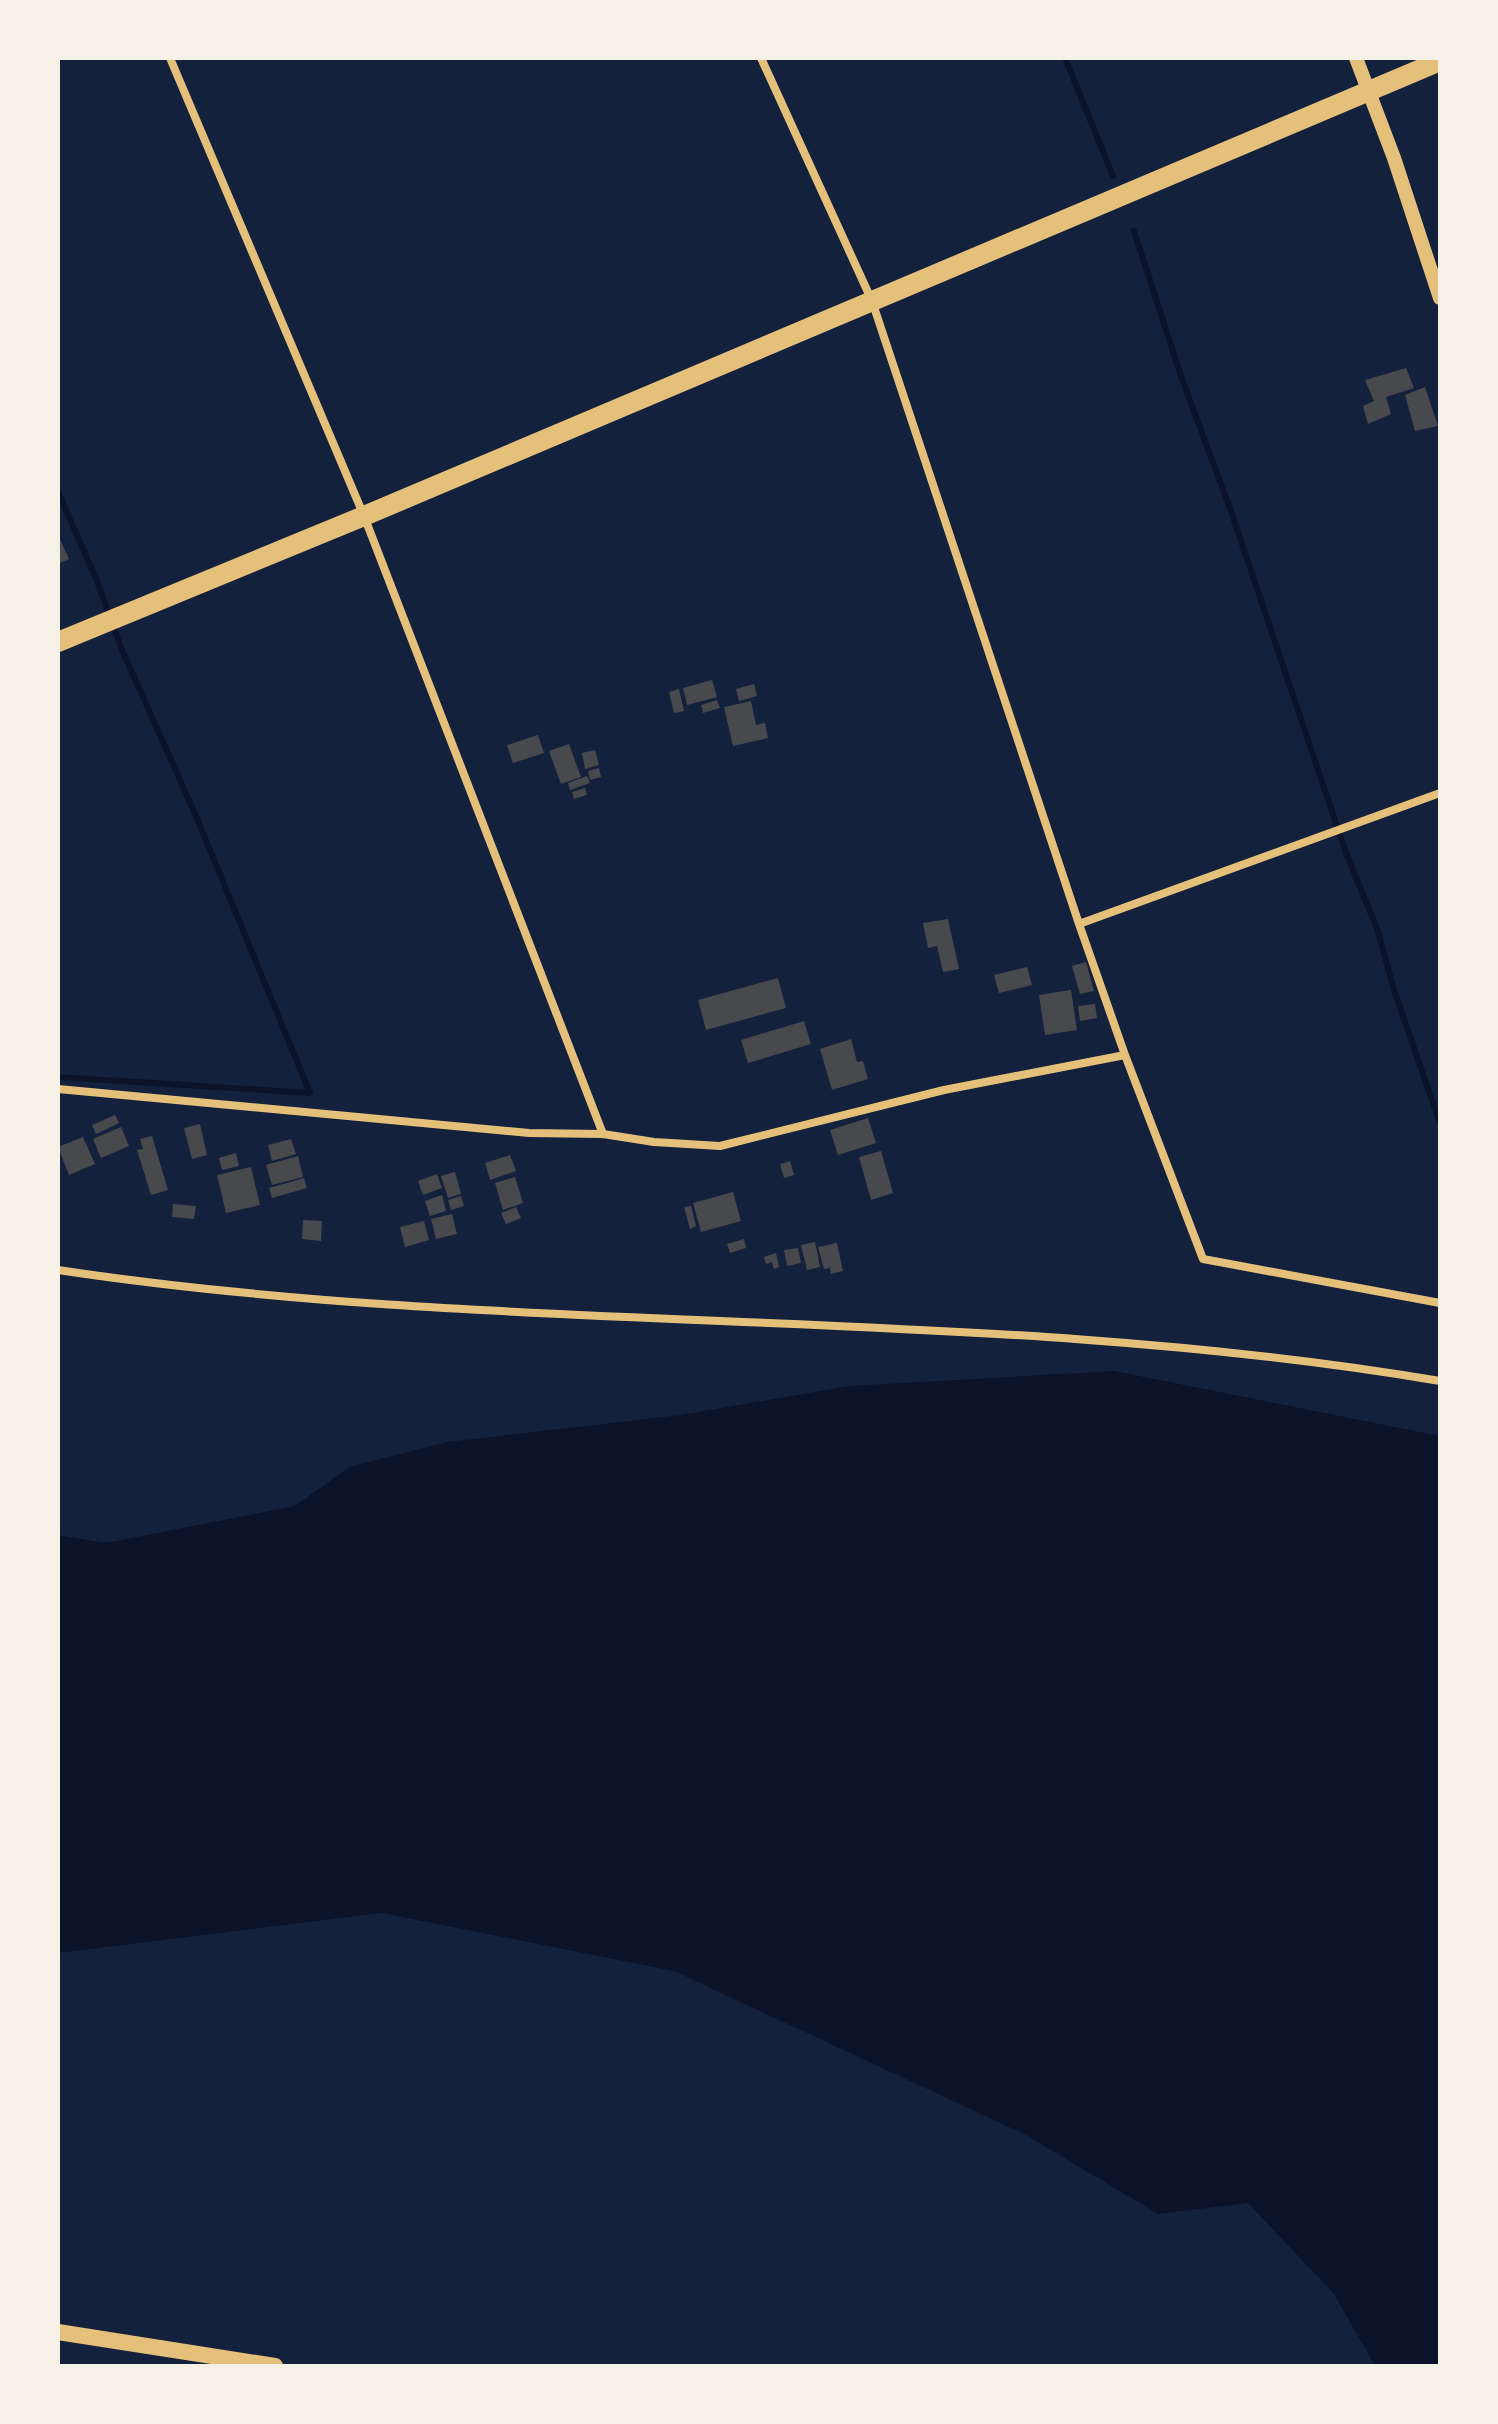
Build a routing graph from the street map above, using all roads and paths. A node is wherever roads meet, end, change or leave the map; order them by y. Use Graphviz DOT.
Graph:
graph roads {
  1 [pos="170,58"];
  2 [pos="761,58"];
  3 [pos="1356,58"];
  4 [pos="1440,61"];
  5 [pos="1369,91"];
  6 [pos="1440,298"];
  7 [pos="872,301"];
  8 [pos="364,516"];
  9 [pos="58,642"];
  10 [pos="1440,793"];
  11 [pos="1079,924"];
  12 [pos="1125,1055"];
  13 [pos="58,1089"];
  14 [pos="603,1134"];
  15 [pos="58,1270"];
  16 [pos="1440,1303"];
  17 [pos="1440,1381"];
  18 [pos="58,2332"];
  19 [pos="275,2366"];
  1 -- 8 [label="street"];
  2 -- 7 [label="street"];
  3 -- 5 [label="street"];
  4 -- 5 [label="highway"];
  5 -- 6 [label="street"];
  5 -- 7 [label="highway"];
  7 -- 8 [label="highway"];
  7 -- 11 [label="street"];
  8 -- 9 [label="highway"];
  8 -- 14 [label="street"];
  10 -- 11 [label="street"];
  11 -- 12 [label="street"];
  12 -- 14 [label="street"];
  12 -- 16 [label="street"];
  13 -- 14 [label="street"];
  15 -- 17 [label="street"];
  18 -- 19 [label="main road"];
}
